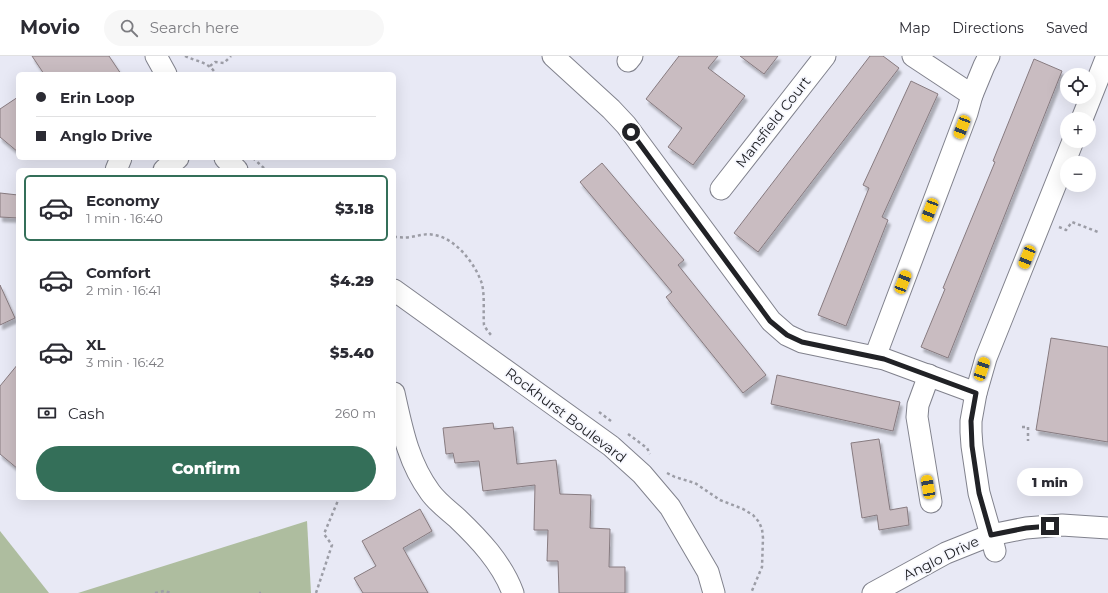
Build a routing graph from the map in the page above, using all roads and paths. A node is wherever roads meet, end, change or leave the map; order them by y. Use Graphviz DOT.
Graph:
graph roads {
  1 [pos="156,56"];
  2 [pos="185,56"];
  3 [pos="231,56"];
  4 [pos="553,56"];
  5 [pos="825,56"];
  6 [pos="912,56"];
  7 [pos="989,56"];
  8 [pos="1107,56"];
  9 [pos="210,66"];
  10 [pos="165,72"];
  11 [pos="214,72"];
  12 [pos="972,95"];
  13 [pos="1085,112"];
  14 [pos="1070,148"];
  15 [pos="176,160"];
  16 [pos="227,160"];
  17 [pos="255,160"];
  18 [pos="166,168"];
  19 [pos="234,168"];
  20 [pos="264,168"];
  21 [pos="721,189"];
  22 [pos="1058,227"];
  23 [pos="1098,232"];
  24 [pos="396,237"];
  25 [pos="396,291"];
  26 [pos="495,338"];
  27 [pos="875,357"];
  28 [pos="929,376"];
  29 [pos="976,393"];
  30 [pos="396,402"];
  31 [pos="596,411"];
  32 [pos="613,422"];
  33 [pos="1022,427"];
  34 [pos="627,433"];
  35 [pos="1028,441"];
  36 [pos="653,458"];
  37 [pos="666,472"];
  38 [pos="338,500"];
  39 [pos="931,502"];
  40 [pos="1108,528"];
  41 [pos="993,543"];
  42 [pos="155,593"];
  43 [pos="172,593"];
  44 [pos="316,593"];
  45 [pos="513,593"];
  46 [pos="714,593"];
  47 [pos="751,593"];
  48 [pos="873,593"];
  1 -- 10 [label="street"];
  2 -- 9 [label="path"];
  3 -- 9 [label="path"];
  4 -- 27 [label="street"];
  5 -- 21 [label="street, Mansfield Court"];
  6 -- 12 [label="street"];
  7 -- 12 [label="street"];
  8 -- 13 [label="street"];
  9 -- 11 [label="path"];
  12 -- 27 [label="street"];
  14 -- 29 [label="street"];
  15 -- 18 [label="street"];
  16 -- 19 [label="street"];
  17 -- 20 [label="path"];
  22 -- 23 [label="path"];
  24 -- 26 [label="path"];
  25 -- 46 [label="street, Rockhurst Boulevard"];
  27 -- 28 [label="street"];
  28 -- 29 [label="street"];
  28 -- 39 [label="street"];
  29 -- 41 [label="street"];
  30 -- 45 [label="street"];
  31 -- 32 [label="path"];
  33 -- 35 [label="path"];
  34 -- 36 [label="path"];
  37 -- 47 [label="path"];
  38 -- 44 [label="path"];
  40 -- 41 [label="street, Anglo Drive"];
  41 -- 48 [label="street, Anglo Drive"];
  42 -- 43 [label="path"];
}
